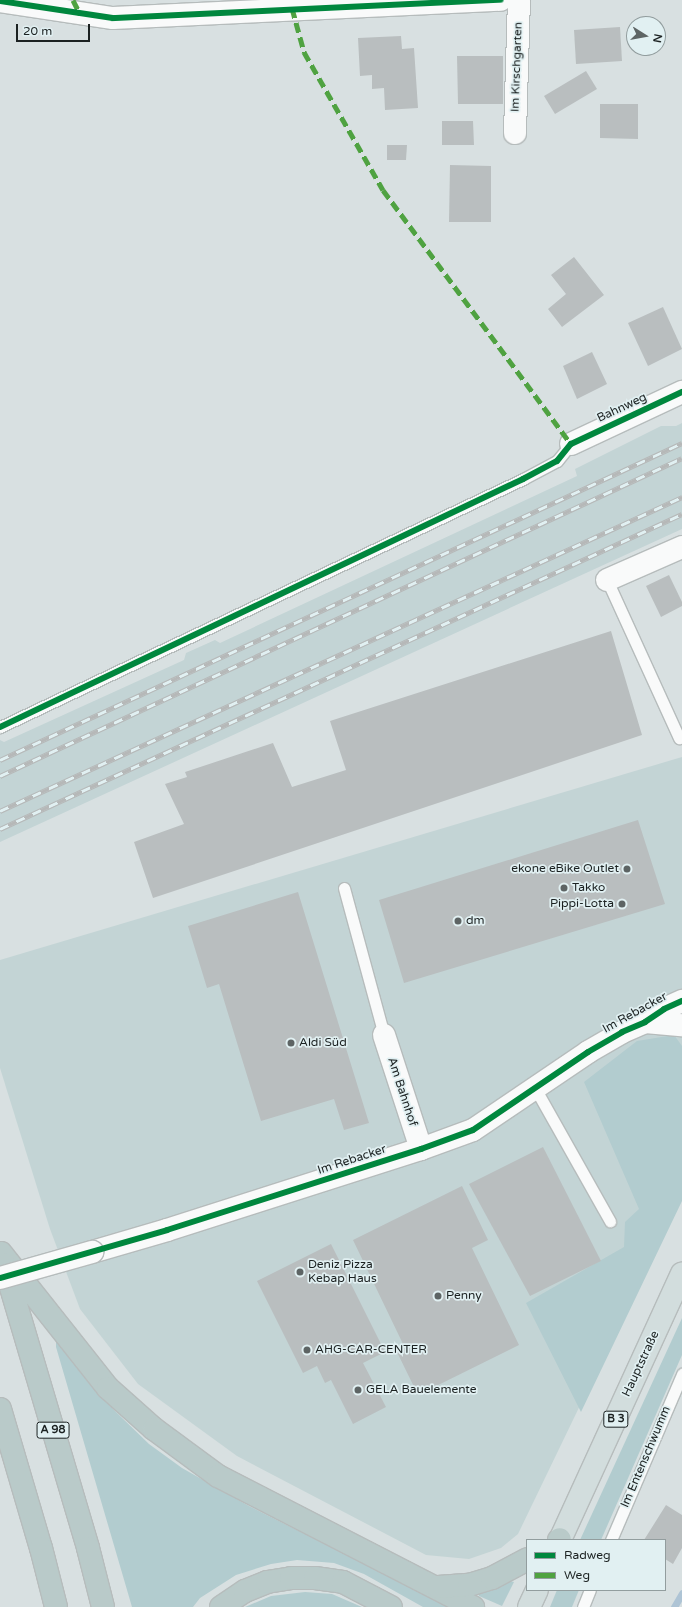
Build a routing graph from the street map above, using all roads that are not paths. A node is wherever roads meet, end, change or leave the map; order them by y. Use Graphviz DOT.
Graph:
graph roads {
  1 [pos="501,0"];
  2 [pos="519,0"];
  3 [pos="0,1"];
  4 [pos="515,133"];
  5 [pos="682,392"];
  6 [pos="571,444"];
  7 [pos="682,546"];
  8 [pos="607,580"];
  9 [pos="0,727"];
  10 [pos="679,738"];
  11 [pos="344,888"];
  12 [pos="682,1001"];
  13 [pos="645,1022"];
  14 [pos="682,1025"];
  15 [pos="384,1036"];
  16 [pos="535,1088"];
  17 [pos="421,1149"];
  18 [pos="610,1221"];
  19 [pos="0,1252"];
  20 [pos="682,1274"];
  21 [pos="0,1278"];
  22 [pos="682,1374"];
  23 [pos="0,1409"];
  24 [pos="559,1539"];
  25 [pos="611,1539"];
  26 [pos="526,1560"];
  27 [pos="438,1587"];
  28 [pos="537,1591"];
  29 [pos="590,1591"];
  30 [pos="56,1607"];
  31 [pos="103,1607"];
  32 [pos="221,1607"];
  33 [pos="391,1607"];
  34 [pos="473,1607"];
  35 [pos="529,1607"];
  36 [pos="583,1607"];
  1 -- 3 [label="street"];
  2 -- 4 [label="street, Im Kirschgarten"];
  5 -- 6 [label="street, Bahnweg"];
  6 -- 9 [label="lane"];
  7 -- 8 [label="street"];
  8 -- 10 [label="lane"];
  11 -- 15 [label="lane"];
  12 -- 13 [label="street, Im Rebacker"];
  13 -- 14 [label="street, Im Rebacker"];
  13 -- 16 [label="street, Im Rebacker"];
  15 -- 17 [label="street, Am Bahnhof"];
  16 -- 17 [label="street, Im Rebacker"];
  16 -- 18 [label="lane"];
  17 -- 21 [label="street, Im Rebacker, bridge"];
  19 -- 27 [label="highway"];
  19 -- 31 [label="highway, A 98"];
  20 -- 24 [label="main road, Hauptstraße / B 3"];
  22 -- 25 [label="lane, Im Entenschwumm"];
  23 -- 30 [label="highway"];
  26 -- 27 [label="highway"];
  27 -- 34 [label="highway"];
  28 -- 35 [label="main road"];
  29 -- 36 [label="lane"];
  32 -- 33 [label="highway"];
}
